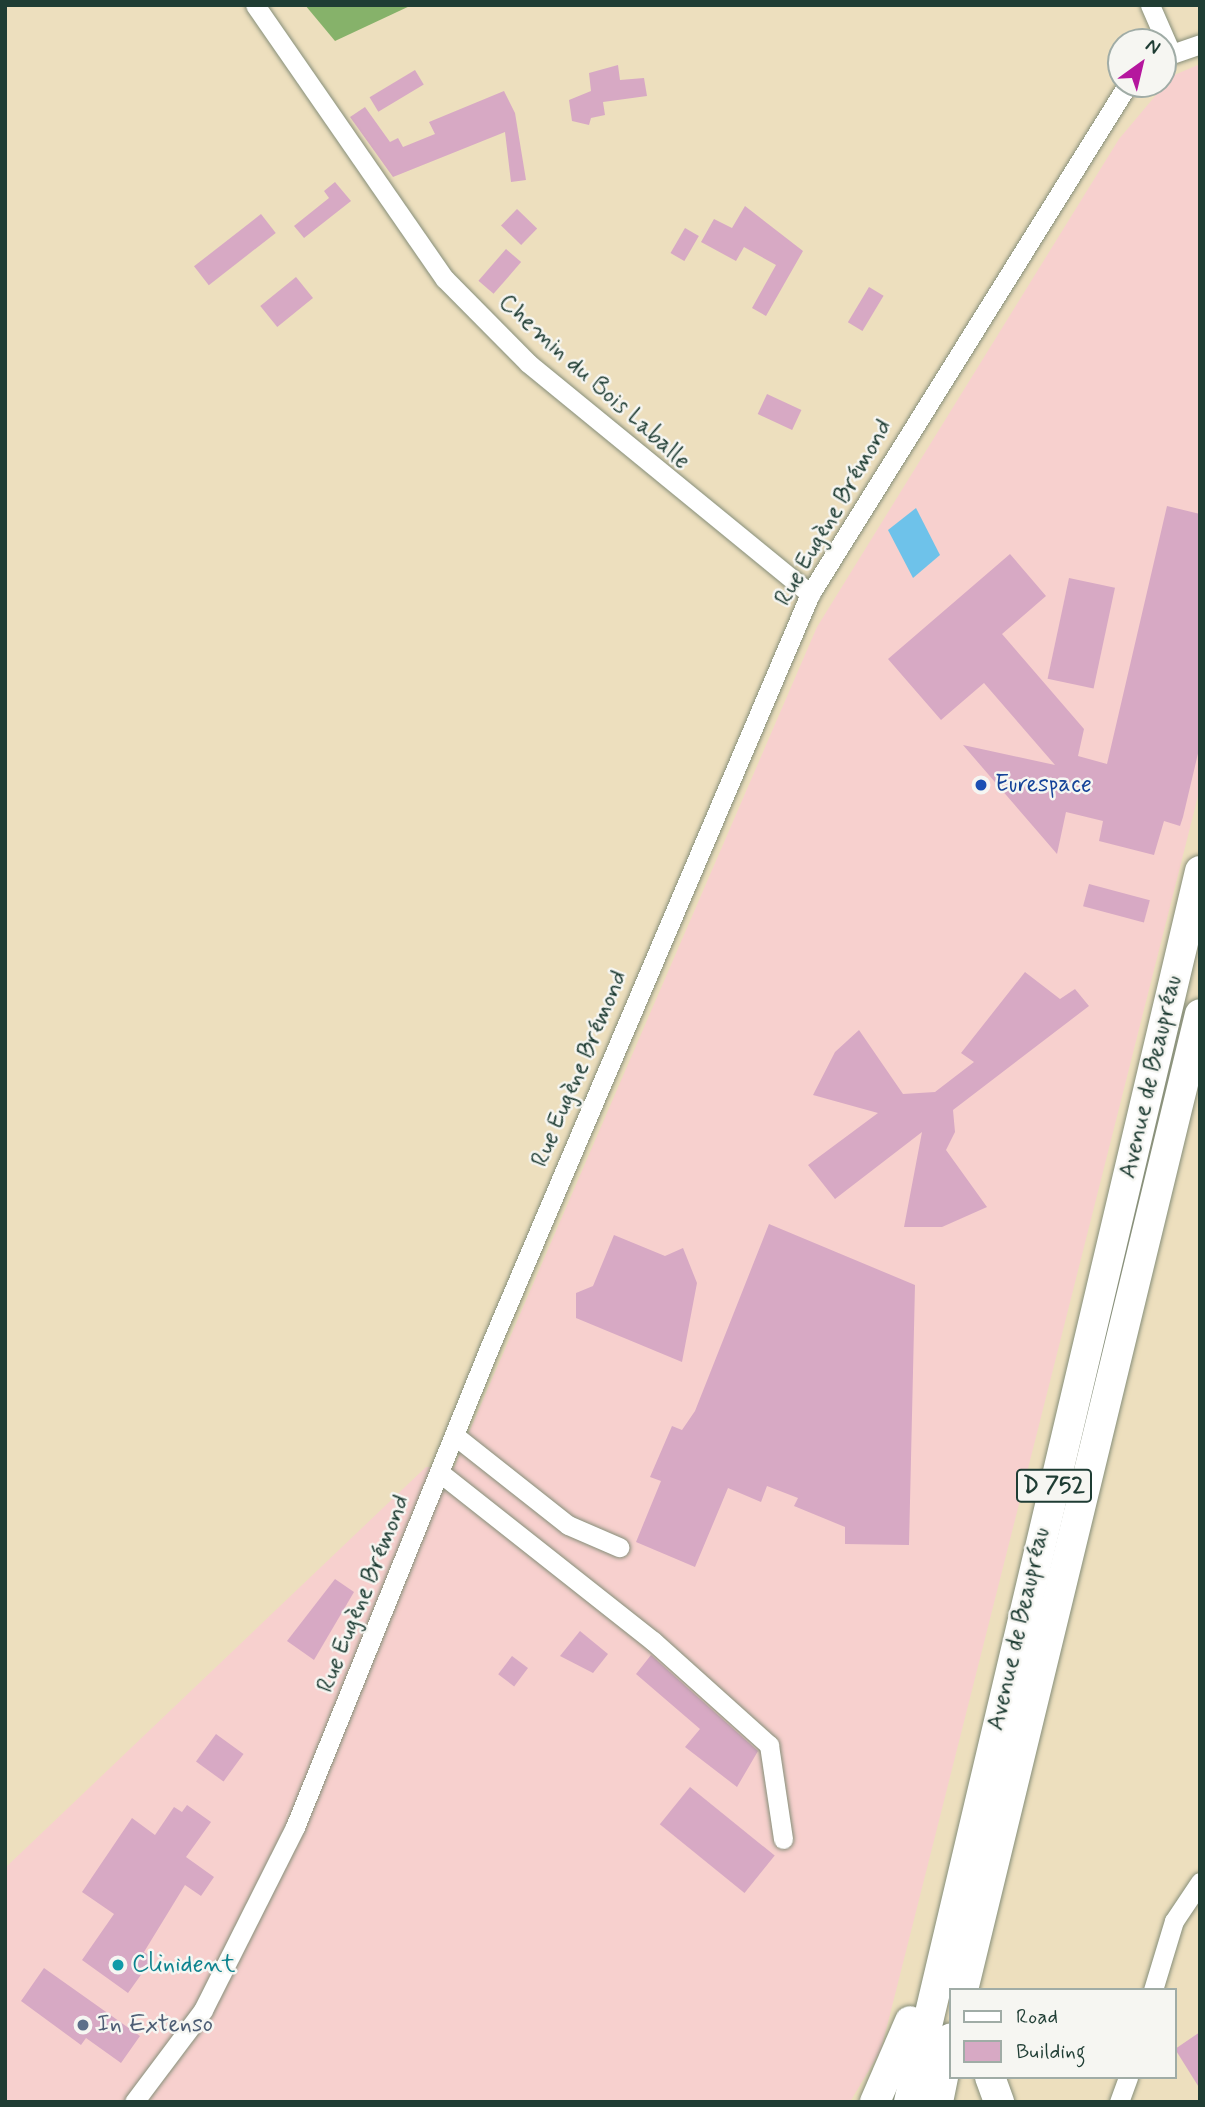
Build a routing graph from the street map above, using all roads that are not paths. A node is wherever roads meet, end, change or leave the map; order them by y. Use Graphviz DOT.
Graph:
graph roads {
  1 [pos="255,5"];
  2 [pos="1150,5"];
  3 [pos="1158,28"];
  4 [pos="1200,44"];
  5 [pos="1177,52"];
  6 [pos="1119,98"];
  7 [pos="810,594"];
  8 [pos="1200,871"];
  9 [pos="1200,1014"];
  10 [pos="454,1435"];
  11 [pos="439,1472"];
  12 [pos="619,1547"];
  13 [pos="989,1756"];
  14 [pos="783,1839"];
  15 [pos="996,1874"];
  16 [pos="1200,1882"];
  17 [pos="964,1988"];
  18 [pos="981,1988"];
  19 [pos="1154,1988"];
  20 [pos="950,2043"];
  21 [pos="991,2079"];
  22 [pos="1127,2079"];
  23 [pos="134,2102"];
  24 [pos="875,2102"];
  25 [pos="909,2102"];
  26 [pos="938,2102"];
  27 [pos="999,2102"];
  28 [pos="1119,2102"];
  1 -- 7 [label="street, Chemin du Bois Laballe"];
  2 -- 3 [label="street"];
  4 -- 5 [label="street"];
  6 -- 7 [label="street, Rue Eugène Brémond"];
  7 -- 10 [label="street, Rue Eugène Brémond"];
  8 -- 13 [label="highway, Avenue de Beaupréau / D 752"];
  9 -- 15 [label="highway, Avenue de Beaupréau / D 752"];
  10 -- 11 [label="street, Rue Eugène Brémond"];
  10 -- 12 [label="street"];
  11 -- 14 [label="street"];
  11 -- 23 [label="street, Rue Eugène Brémond"];
  13 -- 24 [label="highway"];
  13 -- 25 [label="highway, Avenue de Beaupréau / D 752"];
  15 -- 17 [label="highway, Avenue de Beaupréau / D 752"];
  15 -- 18 [label="highway"];
  16 -- 19 [label="street"];
  20 -- 26 [label="highway"];
  21 -- 27 [label="highway"];
  22 -- 28 [label="street"];
}
